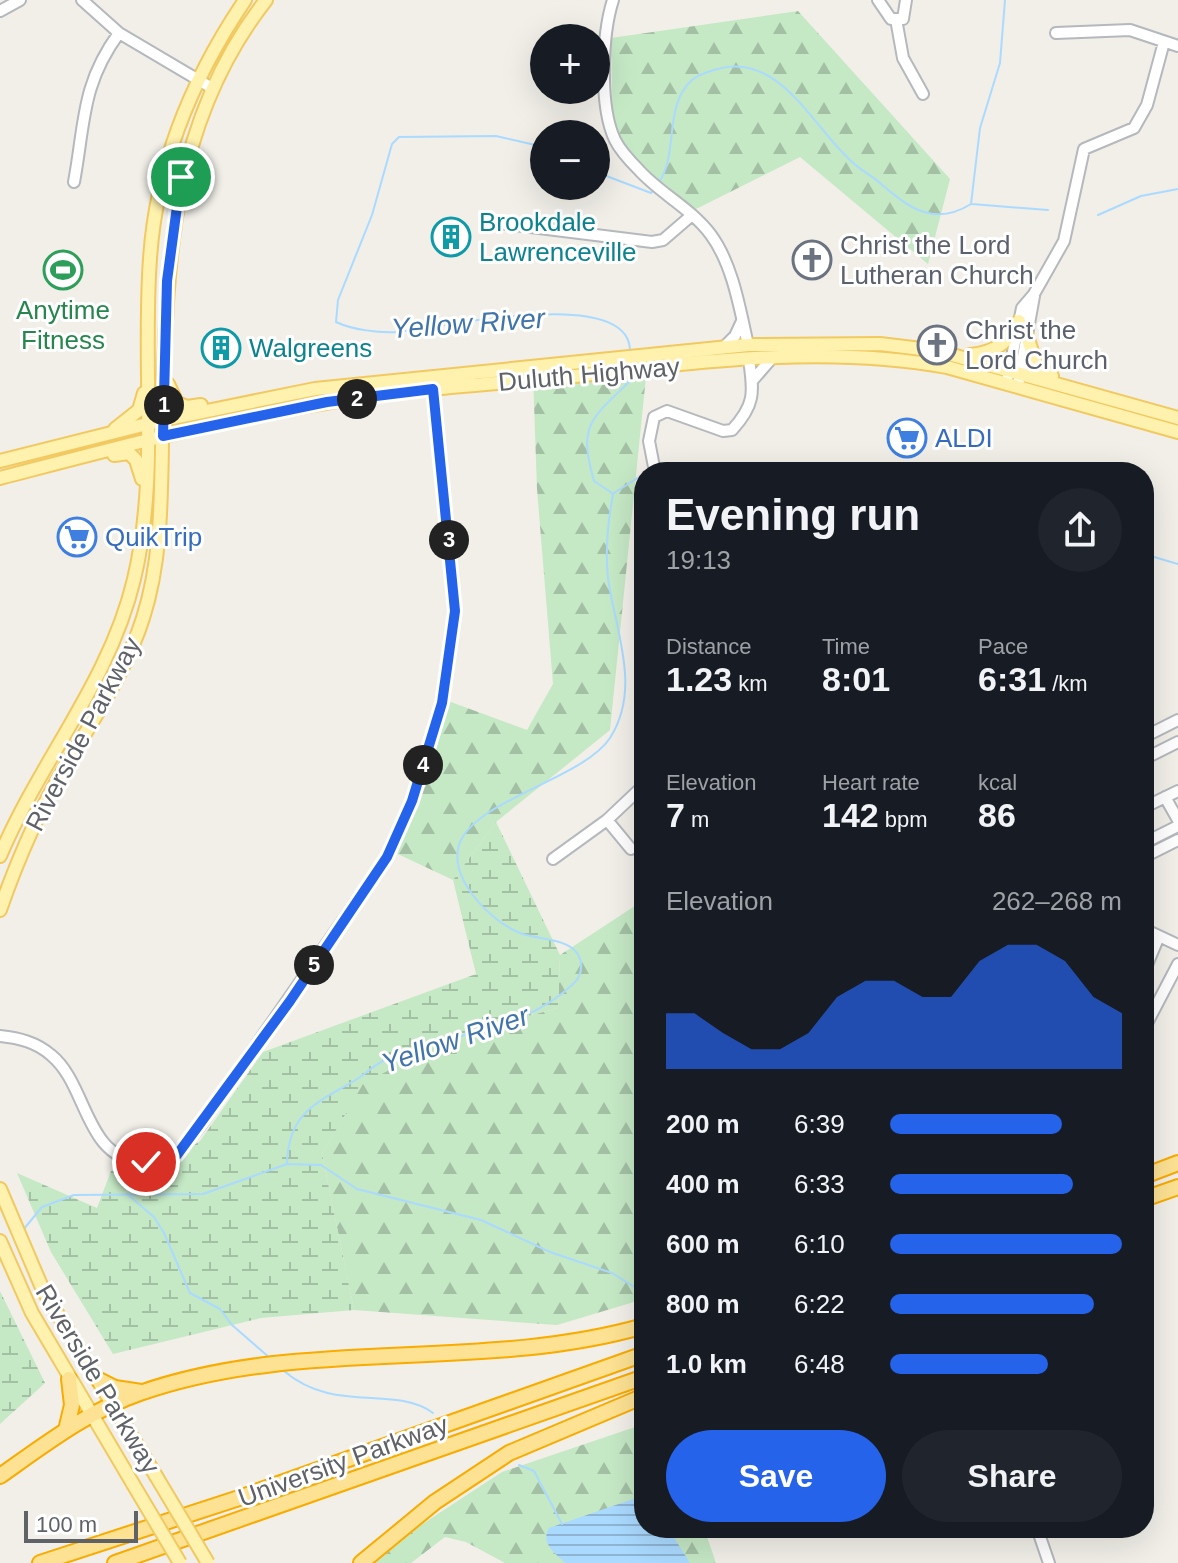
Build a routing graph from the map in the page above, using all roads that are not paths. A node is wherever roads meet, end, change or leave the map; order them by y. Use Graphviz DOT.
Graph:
graph roads {
  1 [pos="20,0"];
  2 [pos="82,0"];
  3 [pos="245,0"];
  4 [pos="266,0"];
  5 [pos="613,0"];
  6 [pos="878,0"];
  7 [pos="906,0"];
  8 [pos="0,11"];
  9 [pos="896,19"];
  10 [pos="119,33"];
  11 [pos="1056,33"];
  12 [pos="1164,42"];
  13 [pos="1178,46"];
  14 [pos="198,80"];
  15 [pos="212,88"];
  16 [pos="923,94"];
  17 [pos="74,182"];
  18 [pos="692,215"];
  19 [pos="499,223"];
  20 [pos="153,232"];
  21 [pos="1034,294"];
  22 [pos="166,302"];
  23 [pos="742,321"];
  24 [pos="1019,321"];
  25 [pos="1027,336"];
  26 [pos="821,343"];
  27 [pos="748,345"];
  28 [pos="723,348"];
  29 [pos="963,356"];
  30 [pos="772,358"];
  31 [pos="749,360"];
  32 [pos="616,364"];
  33 [pos="672,366"];
  34 [pos="164,367"];
  35 [pos="149,374"];
  36 [pos="1014,377"];
  37 [pos="752,381"];
  38 [pos="1069,386"];
  39 [pos="433,389"];
  40 [pos="256,400"];
  41 [pos="1178,418"];
  42 [pos="163,420"];
  43 [pos="148,424"];
  44 [pos="186,430"];
  45 [pos="1178,432"];
  46 [pos="106,435"];
  47 [pos="163,436"];
  48 [pos="147,440"];
  49 [pos="0,461"];
  50 [pos="162,462"];
  51 [pos="654,462"];
  52 [pos="46,466"];
  53 [pos="0,478"];
  54 [pos="144,491"];
  55 [pos="1178,720"];
  56 [pos="1154,732"];
  57 [pos="1178,742"];
  58 [pos="1154,754"];
  59 [pos="1178,791"];
  60 [pos="634,795"];
  61 [pos="1165,797"];
  62 [pos="1154,802"];
  63 [pos="607,820"];
  64 [pos="1178,823"];
  65 [pos="1154,837"];
  66 [pos="1178,840"];
  67 [pos="631,849"];
  68 [pos="1154,852"];
  69 [pos="0,856"];
  70 [pos="553,859"];
  71 [pos="0,910"];
  72 [pos="1154,934"];
  73 [pos="1159,936"];
  74 [pos="1178,945"];
  75 [pos="1154,948"];
  76 [pos="1178,964"];
  77 [pos="1154,1010"];
  78 [pos="0,1036"];
  79 [pos="1178,1163"];
  80 [pos="1154,1172"];
  81 [pos="1178,1187"];
  82 [pos="0,1189"];
  83 [pos="1154,1195"];
  84 [pos="0,1241"];
  85 [pos="634,1328"];
  86 [pos="634,1358"];
  87 [pos="69,1379"];
  88 [pos="99,1380"];
  89 [pos="634,1381"];
  90 [pos="141,1392"];
  91 [pos="634,1400"];
  92 [pos="114,1405"];
  93 [pos="92,1415"];
  94 [pos="66,1430"];
  95 [pos="0,1476"];
  96 [pos="1040,1538"];
  97 [pos="40,1563"];
  98 [pos="115,1563"];
  99 [pos="180,1563"];
  100 [pos="208,1563"];
  101 [pos="361,1563"];
  102 [pos="1049,1563"];
  1 -- 8 [label="street"];
  2 -- 10 [label="street"];
  3 -- 14 [label="main road, Riverside Parkway"];
  4 -- 15 [label="main road, Riverside Parkway"];
  5 -- 18 [label="street"];
  6 -- 9 [label="street"];
  7 -- 9 [label="street"];
  9 -- 16 [label="street"];
  10 -- 14 [label="street"];
  10 -- 17 [label="street"];
  11 -- 12 [label="street"];
  12 -- 13 [label="street"];
  12 -- 21 [label="street"];
  14 -- 15 [label="street"];
  14 -- 20 [label="main road, Riverside Parkway"];
  15 -- 22 [label="main road, Riverside Parkway"];
  18 -- 19 [label="street"];
  18 -- 23 [label="street"];
  20 -- 22 [label="main road"];
  20 -- 35 [label="main road, Riverside Parkway"];
  21 -- 24 [label="street"];
  21 -- 25 [label="street"];
  22 -- 34 [label="main road, Riverside Parkway"];
  23 -- 27 [label="street"];
  23 -- 28 [label="street"];
  24 -- 29 [label="main road"];
  24 -- 36 [label="street"];
  25 -- 36 [label="street"];
  25 -- 38 [label="main road"];
  26 -- 27 [label="main road, Duluth Highway"];
  26 -- 29 [label="main road, Duluth Highway"];
  26 -- 31 [label="main road"];
  27 -- 28 [label="main road, Duluth Highway"];
  27 -- 33 [label="main road"];
  28 -- 32 [label="main road, Duluth Highway"];
  29 -- 36 [label="main road, Duluth Highway"];
  30 -- 31 [label="main road, Duluth Highway"];
  30 -- 36 [label="main road, Duluth Highway"];
  30 -- 37 [label="street"];
  31 -- 33 [label="main road, Duluth Highway"];
  31 -- 37 [label="street"];
  32 -- 33 [label="main road, Duluth Highway"];
  32 -- 39 [label="main road, Duluth Highway"];
  32 -- 40 [label="main road, Duluth Highway"];
  34 -- 40 [label="main road"];
  34 -- 42 [label="main road, Riverside Parkway"];
  35 -- 43 [label="main road, Riverside Parkway"];
  35 -- 46 [label="main road"];
  36 -- 38 [label="main road, Duluth Highway"];
  36 -- 45 [label="main road, Duluth Highway"];
  37 -- 51 [label="street"];
  38 -- 41 [label="main road, Duluth Highway"];
  39 -- 44 [label="main road, Duluth Highway"];
  39 -- 78 [label="street"];
  40 -- 42 [label="main road, Duluth Highway"];
  42 -- 43 [label="main road, Duluth Highway"];
  42 -- 47 [label="main road, Riverside Parkway"];
  43 -- 46 [label="main road, Duluth Highway"];
  43 -- 48 [label="main road, Riverside Parkway"];
  44 -- 47 [label="main road, Duluth Highway"];
  44 -- 50 [label="main road"];
  46 -- 49 [label="main road, Duluth Highway"];
  47 -- 48 [label="main road, Duluth Highway"];
  47 -- 50 [label="main road, Riverside Parkway"];
  48 -- 52 [label="main road, Duluth Highway"];
  48 -- 54 [label="main road, Riverside Parkway"];
  50 -- 71 [label="main road, Riverside Parkway"];
  52 -- 53 [label="main road, Duluth Highway"];
  52 -- 54 [label="main road"];
  54 -- 69 [label="main road, Riverside Parkway"];
  55 -- 56 [label="street"];
  57 -- 58 [label="street"];
  59 -- 61 [label="street"];
  60 -- 63 [label="street"];
  61 -- 62 [label="street"];
  61 -- 64 [label="street"];
  63 -- 67 [label="street"];
  63 -- 70 [label="street"];
  64 -- 65 [label="street"];
  66 -- 68 [label="street"];
  72 -- 73 [label="street"];
  73 -- 74 [label="street"];
  73 -- 75 [label="street"];
  76 -- 77 [label="street"];
  79 -- 80 [label="highway"];
  81 -- 83 [label="highway"];
  82 -- 88 [label="main road, Riverside Parkway"];
  84 -- 87 [label="main road, Riverside Parkway"];
  85 -- 90 [label="highway"];
  86 -- 97 [label="highway, University Parkway"];
  87 -- 93 [label="main road, Riverside Parkway"];
  87 -- 94 [label="highway"];
  88 -- 90 [label="highway"];
  88 -- 92 [label="main road, Riverside Parkway"];
  89 -- 98 [label="highway, University Parkway"];
  90 -- 92 [label="highway"];
  91 -- 101 [label="highway"];
  92 -- 93 [label="highway"];
  92 -- 100 [label="main road, Riverside Parkway, bridge"];
  93 -- 94 [label="highway"];
  93 -- 99 [label="main road, Riverside Parkway, bridge"];
  94 -- 95 [label="highway"];
  96 -- 102 [label="street"];
}
